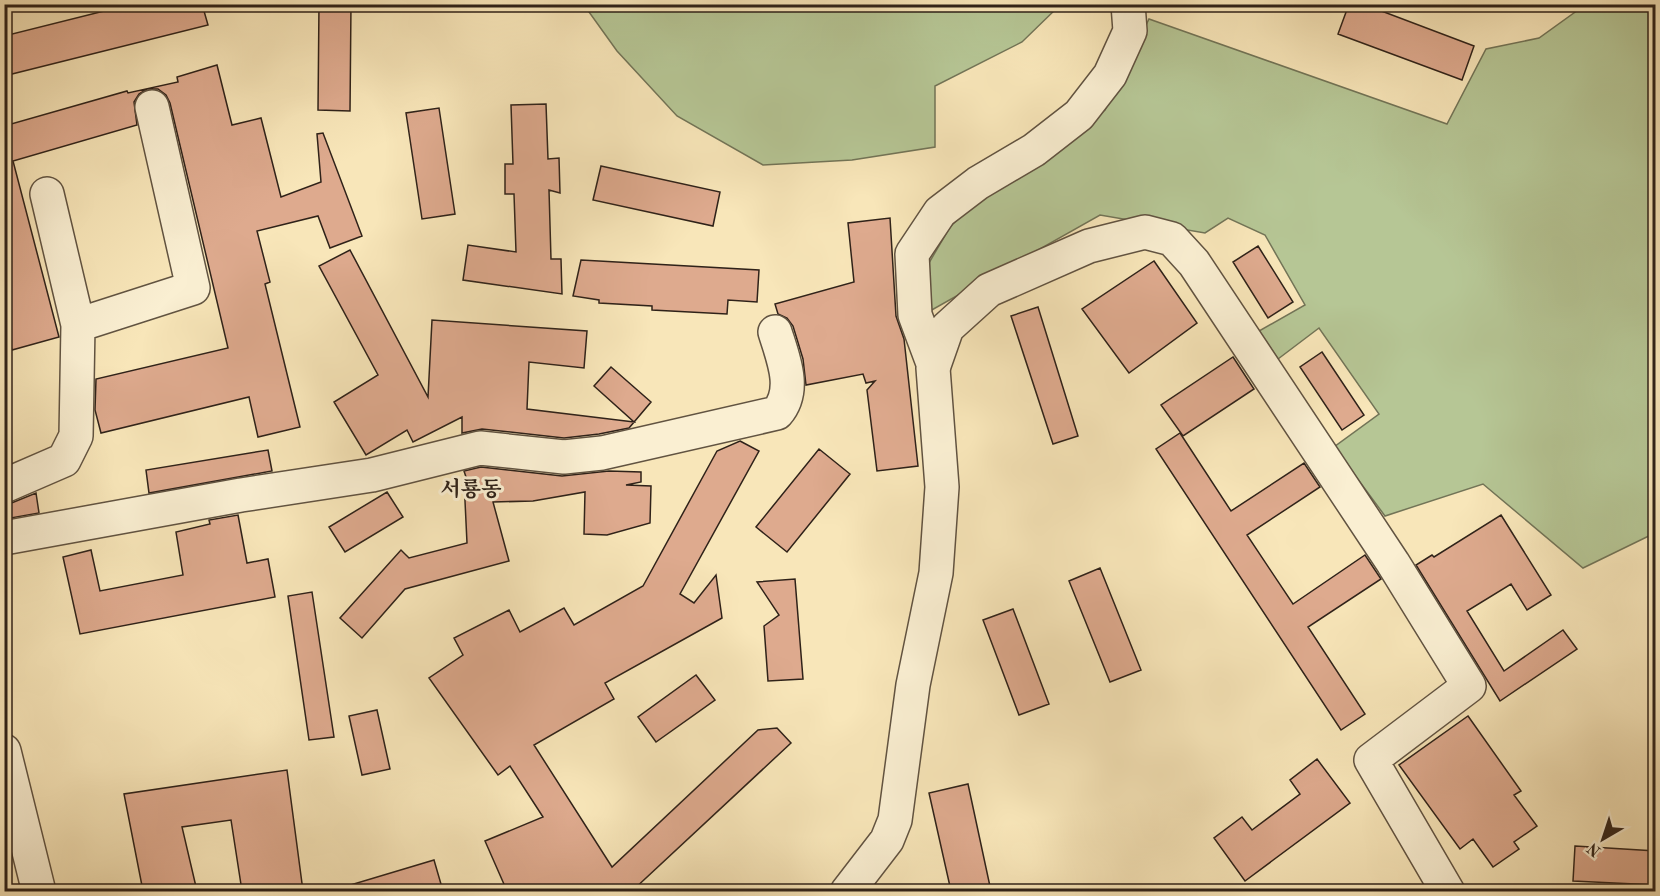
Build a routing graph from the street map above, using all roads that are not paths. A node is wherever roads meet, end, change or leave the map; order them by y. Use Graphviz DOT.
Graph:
graph roads {
  1 [pos="1128,4"];
  2 [pos="152,107"];
  3 [pos="47,194"];
  4 [pos="78,325"];
  5 [pos="775,332"];
  6 [pos="934,366"];
  7 [pos="4,486"];
  8 [pos="4,538"];
  9 [pos="4,751"];
  10 [pos="13,825"];
  11 [pos="39,891"];
  12 [pos="847,891"];
  13 [pos="1448,891"];
  1 -- 6 [label="street"];
  2 -- 4 [label="street"];
  3 -- 4 [label="street"];
  4 -- 7 [label="street"];
  5 -- 8 [label="street"];
  6 -- 12 [label="street"];
  6 -- 13 [label="street"];
  9 -- 10 [label="street"];
  10 -- 11 [label="street"];
}
